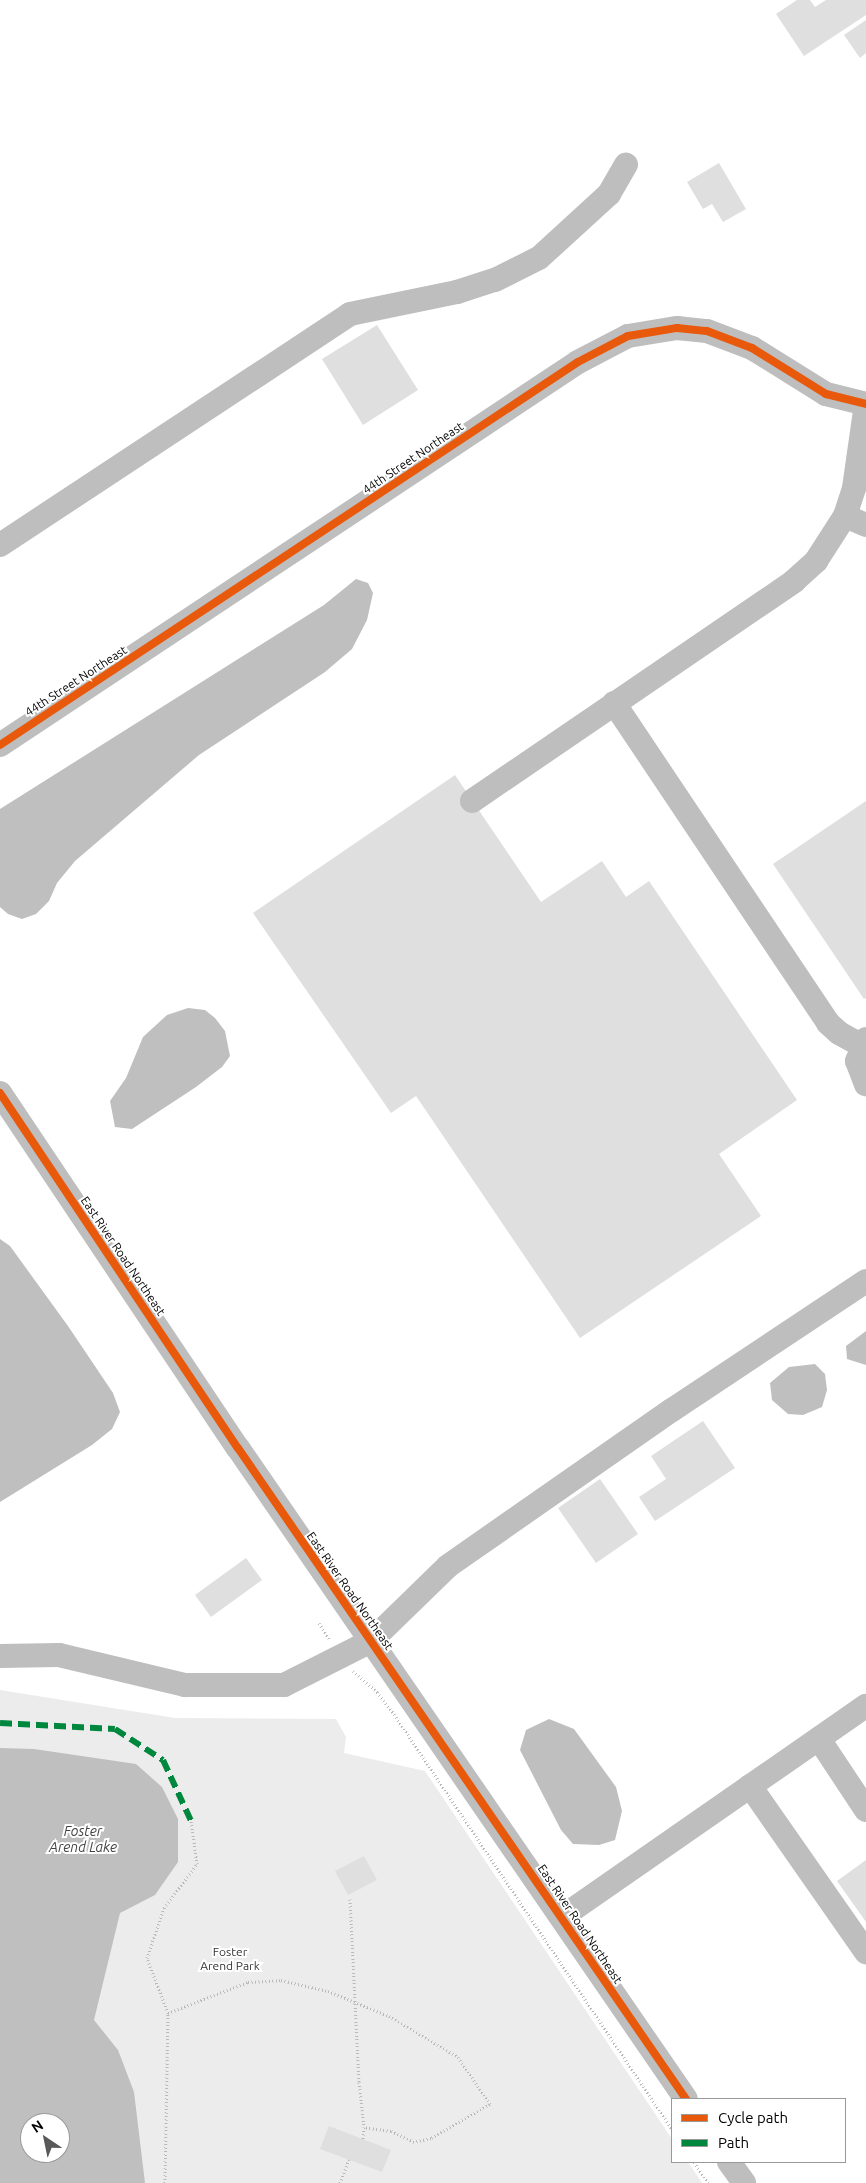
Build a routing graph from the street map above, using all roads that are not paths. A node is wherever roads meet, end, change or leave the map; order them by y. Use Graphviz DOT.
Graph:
graph roads {
  1 [pos="626,165"];
  2 [pos="866,404"];
  3 [pos="856,521"];
  4 [pos="0,545"];
  5 [pos="614,703"];
  6 [pos="0,745"];
  7 [pos="472,801"];
  8 [pos="864,1042"];
  9 [pos="866,1084"];
  10 [pos="0,1093"];
  11 [pos="866,1282"];
  12 [pos="371,1641"];
  13 [pos="0,1656"];
  14 [pos="866,1706"];
  15 [pos="819,1738"];
  16 [pos="750,1786"];
  17 [pos="866,1810"];
  18 [pos="562,1917"];
  19 [pos="866,1952"];
  20 [pos="685,2098"];
  21 [pos="730,2163"];
  22 [pos="744,2183"];
  1 -- 4 [label="street"];
  2 -- 3 [label="street"];
  2 -- 6 [label="street, 44th Street Northeast"];
  3 -- 5 [label="street"];
  5 -- 7 [label="street"];
  5 -- 8 [label="street"];
  8 -- 9 [label="street"];
  10 -- 12 [label="street, East River Road Northeast"];
  11 -- 12 [label="street"];
  12 -- 13 [label="street"];
  12 -- 18 [label="street, East River Road Northeast"];
  14 -- 15 [label="street"];
  15 -- 16 [label="street"];
  15 -- 17 [label="street"];
  16 -- 18 [label="street"];
  16 -- 19 [label="street"];
  18 -- 20 [label="street, East River Road Northeast"];
  21 -- 22 [label="street"];
}
